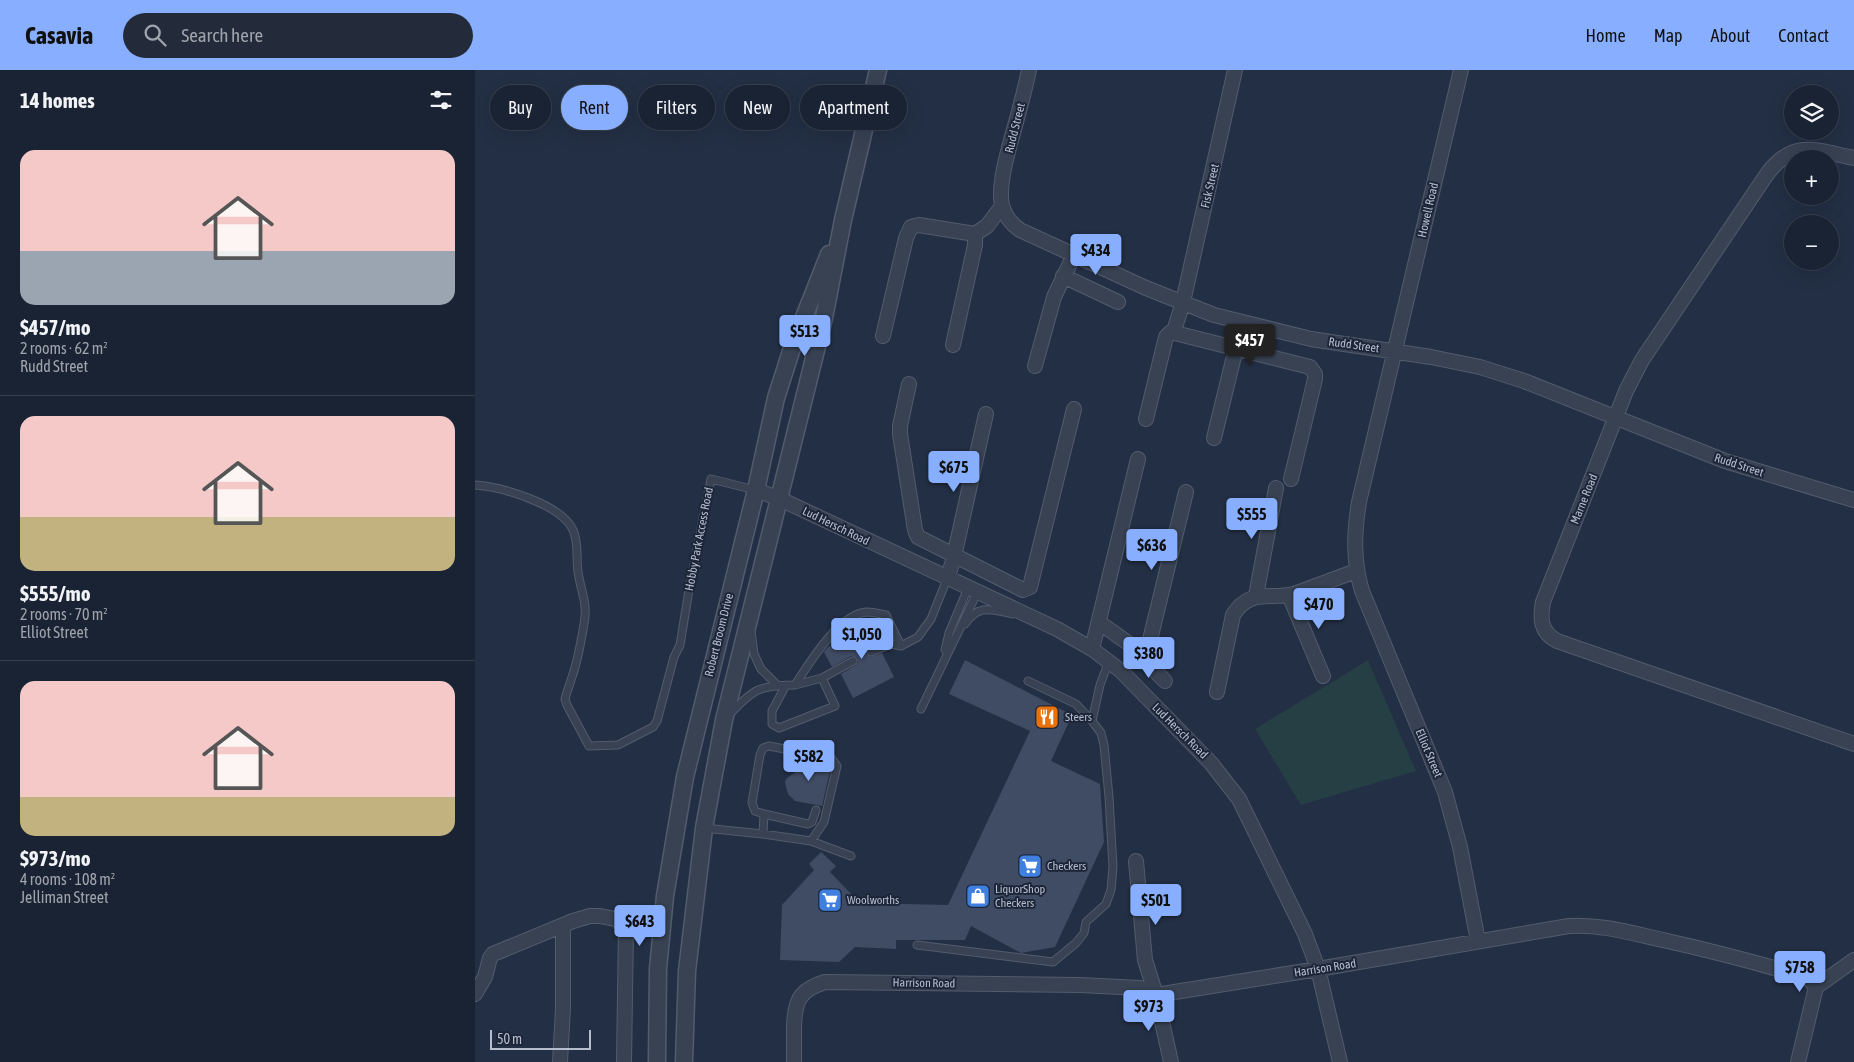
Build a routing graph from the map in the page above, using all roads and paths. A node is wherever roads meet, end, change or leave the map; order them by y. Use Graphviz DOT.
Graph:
graph roads {
  1 [pos="878,70"];
  2 [pos="1029,70"];
  3 [pos="1235,70"];
  4 [pos="1461,70"];
  5 [pos="1854,158"];
  6 [pos="1002,206"];
  7 [pos="843,220"];
  8 [pos="975,234"];
  9 [pos="1074,255"];
  10 [pos="1063,276"];
  11 [pos="1118,302"];
  12 [pos="1183,302"];
  13 [pos="1174,332"];
  14 [pos="883,336"];
  15 [pos="953,345"];
  16 [pos="1236,348"];
  17 [pos="1394,351"];
  18 [pos="1035,366"];
  19 [pos="909,384"];
  20 [pos="1074,409"];
  21 [pos="986,414"];
  22 [pos="1615,418"];
  23 [pos="1146,419"];
  24 [pos="1215,438"];
  25 [pos="1139,459"];
  26 [pos="1291,479"];
  27 [pos="475,485"];
  28 [pos="1276,488"];
  29 [pos="756,490"];
  30 [pos="1186,492"];
  31 [pos="780,499"];
  32 [pos="1854,500"];
  33 [pos="954,556"];
  34 [pos="1356,572"];
  35 [pos="947,579"];
  36 [pos="972,590"];
  37 [pos="1289,595"];
  38 [pos="1256,596"];
  39 [pos="1029,616"];
  40 [pos="749,622"];
  41 [pos="1100,623"];
  42 [pos="901,646"];
  43 [pos="1092,649"];
  44 [pos="871,652"];
  45 [pos="1144,658"];
  46 [pos="943,660"];
  47 [pos="853,661"];
  48 [pos="1109,661"];
  49 [pos="1323,676"];
  50 [pos="822,678"];
  51 [pos="1028,681"];
  52 [pos="1165,681"];
  53 [pos="777,685"];
  54 [pos="786,685"];
  55 [pos="795,685"];
  56 [pos="1217,692"];
  57 [pos="921,709"];
  58 [pos="724,720"];
  59 [pos="1092,721"];
  60 [pos="1854,744"];
  61 [pos="816,810"];
  62 [pos="764,814"];
  63 [pos="704,828"];
  64 [pos="763,834"];
  65 [pos="811,840"];
  66 [pos="851,856"];
  67 [pos="1135,861"];
  68 [pos="563,925"];
  69 [pos="1478,942"];
  70 [pos="917,945"];
  71 [pos="1854,960"];
  72 [pos="1318,970"];
  73 [pos="1816,987"];
  74 [pos="475,994"];
  75 [pos="1156,995"];
  76 [pos="560,1062"];
  77 [pos="624,1062"];
  78 [pos="657,1062"];
  79 [pos="684,1062"];
  80 [pos="794,1062"];
  81 [pos="1171,1062"];
  82 [pos="1340,1062"];
  83 [pos="1798,1062"];
  1 -- 7 [label="street, Robert Broom Drive"];
  2 -- 6 [label="street, Rudd Street"];
  3 -- 12 [label="street, Fisk Street"];
  4 -- 17 [label="street, Howell Road"];
  5 -- 22 [label="street, Marne Road"];
  6 -- 8 [label="street"];
  6 -- 9 [label="street, Rudd Street"];
  7 -- 29 [label="street, Robert Broom Drive"];
  7 -- 31 [label="street, Robert Broom Drive"];
  8 -- 14 [label="street"];
  8 -- 15 [label="street"];
  9 -- 10 [label="street"];
  9 -- 12 [label="street, Rudd Street"];
  10 -- 11 [label="street"];
  10 -- 18 [label="street"];
  12 -- 13 [label="street, Fisk Street"];
  12 -- 17 [label="street, Rudd Street"];
  13 -- 16 [label="street"];
  13 -- 23 [label="street, Fisk Street"];
  16 -- 24 [label="street"];
  16 -- 26 [label="street"];
  17 -- 22 [label="street, Rudd Street"];
  17 -- 34 [label="street, Elliot Street"];
  19 -- 33 [label="street"];
  20 -- 33 [label="street"];
  21 -- 33 [label="street"];
  22 -- 32 [label="street, Rudd Street"];
  22 -- 60 [label="street, Marne Road"];
  25 -- 41 [label="street"];
  27 -- 29 [label="lane, Hobby Park Access Road"];
  28 -- 38 [label="street"];
  29 -- 31 [label="street, Lud Hersch Road"];
  29 -- 78 [label="street, Robert Broom Drive"];
  30 -- 45 [label="street"];
  31 -- 35 [label="street, Lud Hersch Road"];
  31 -- 40 [label="street, Robert Broom Drive"];
  33 -- 35 [label="street"];
  34 -- 37 [label="street"];
  34 -- 69 [label="street, Elliot Street"];
  35 -- 36 [label="street, Lud Hersch Road"];
  35 -- 42 [label="lane"];
  36 -- 39 [label="street, Lud Hersch Road"];
  36 -- 46 [label="lane"];
  37 -- 38 [label="street"];
  37 -- 49 [label="street"];
  38 -- 56 [label="street"];
  39 -- 43 [label="street, Lud Hersch Road"];
  39 -- 46 [label="lane"];
  40 -- 53 [label="lane"];
  40 -- 58 [label="street, Robert Broom Drive"];
  41 -- 43 [label="street"];
  41 -- 45 [label="street"];
  42 -- 44 [label="lane"];
  42 -- 55 [label="lane"];
  43 -- 48 [label="street, Lud Hersch Road"];
  45 -- 52 [label="street"];
  46 -- 57 [label="lane"];
  47 -- 50 [label="lane"];
  48 -- 59 [label="lane"];
  48 -- 72 [label="street, Lud Hersch Road"];
  50 -- 54 [label="lane"];
  50 -- 55 [label="lane"];
  51 -- 59 [label="lane"];
  53 -- 54 [label="lane"];
  53 -- 58 [label="lane"];
  54 -- 55 [label="lane"];
  58 -- 63 [label="street, Robert Broom Drive"];
  59 -- 70 [label="lane"];
  61 -- 62 [label="lane"];
  62 -- 64 [label="lane"];
  62 -- 65 [label="lane"];
  63 -- 64 [label="lane"];
  63 -- 79 [label="street, Robert Broom Drive"];
  64 -- 65 [label="lane"];
  65 -- 66 [label="lane"];
  67 -- 75 [label="street"];
  68 -- 74 [label="street"];
  68 -- 76 [label="street"];
  68 -- 77 [label="street"];
  69 -- 72 [label="street, Harrison Road"];
  69 -- 73 [label="street, Harrison Road"];
  71 -- 73 [label="street"];
  72 -- 75 [label="street, Harrison Road"];
  72 -- 82 [label="street, Lud Hersch Road"];
  73 -- 83 [label="street"];
  75 -- 80 [label="street, Harrison Road"];
  75 -- 81 [label="street"];
}
